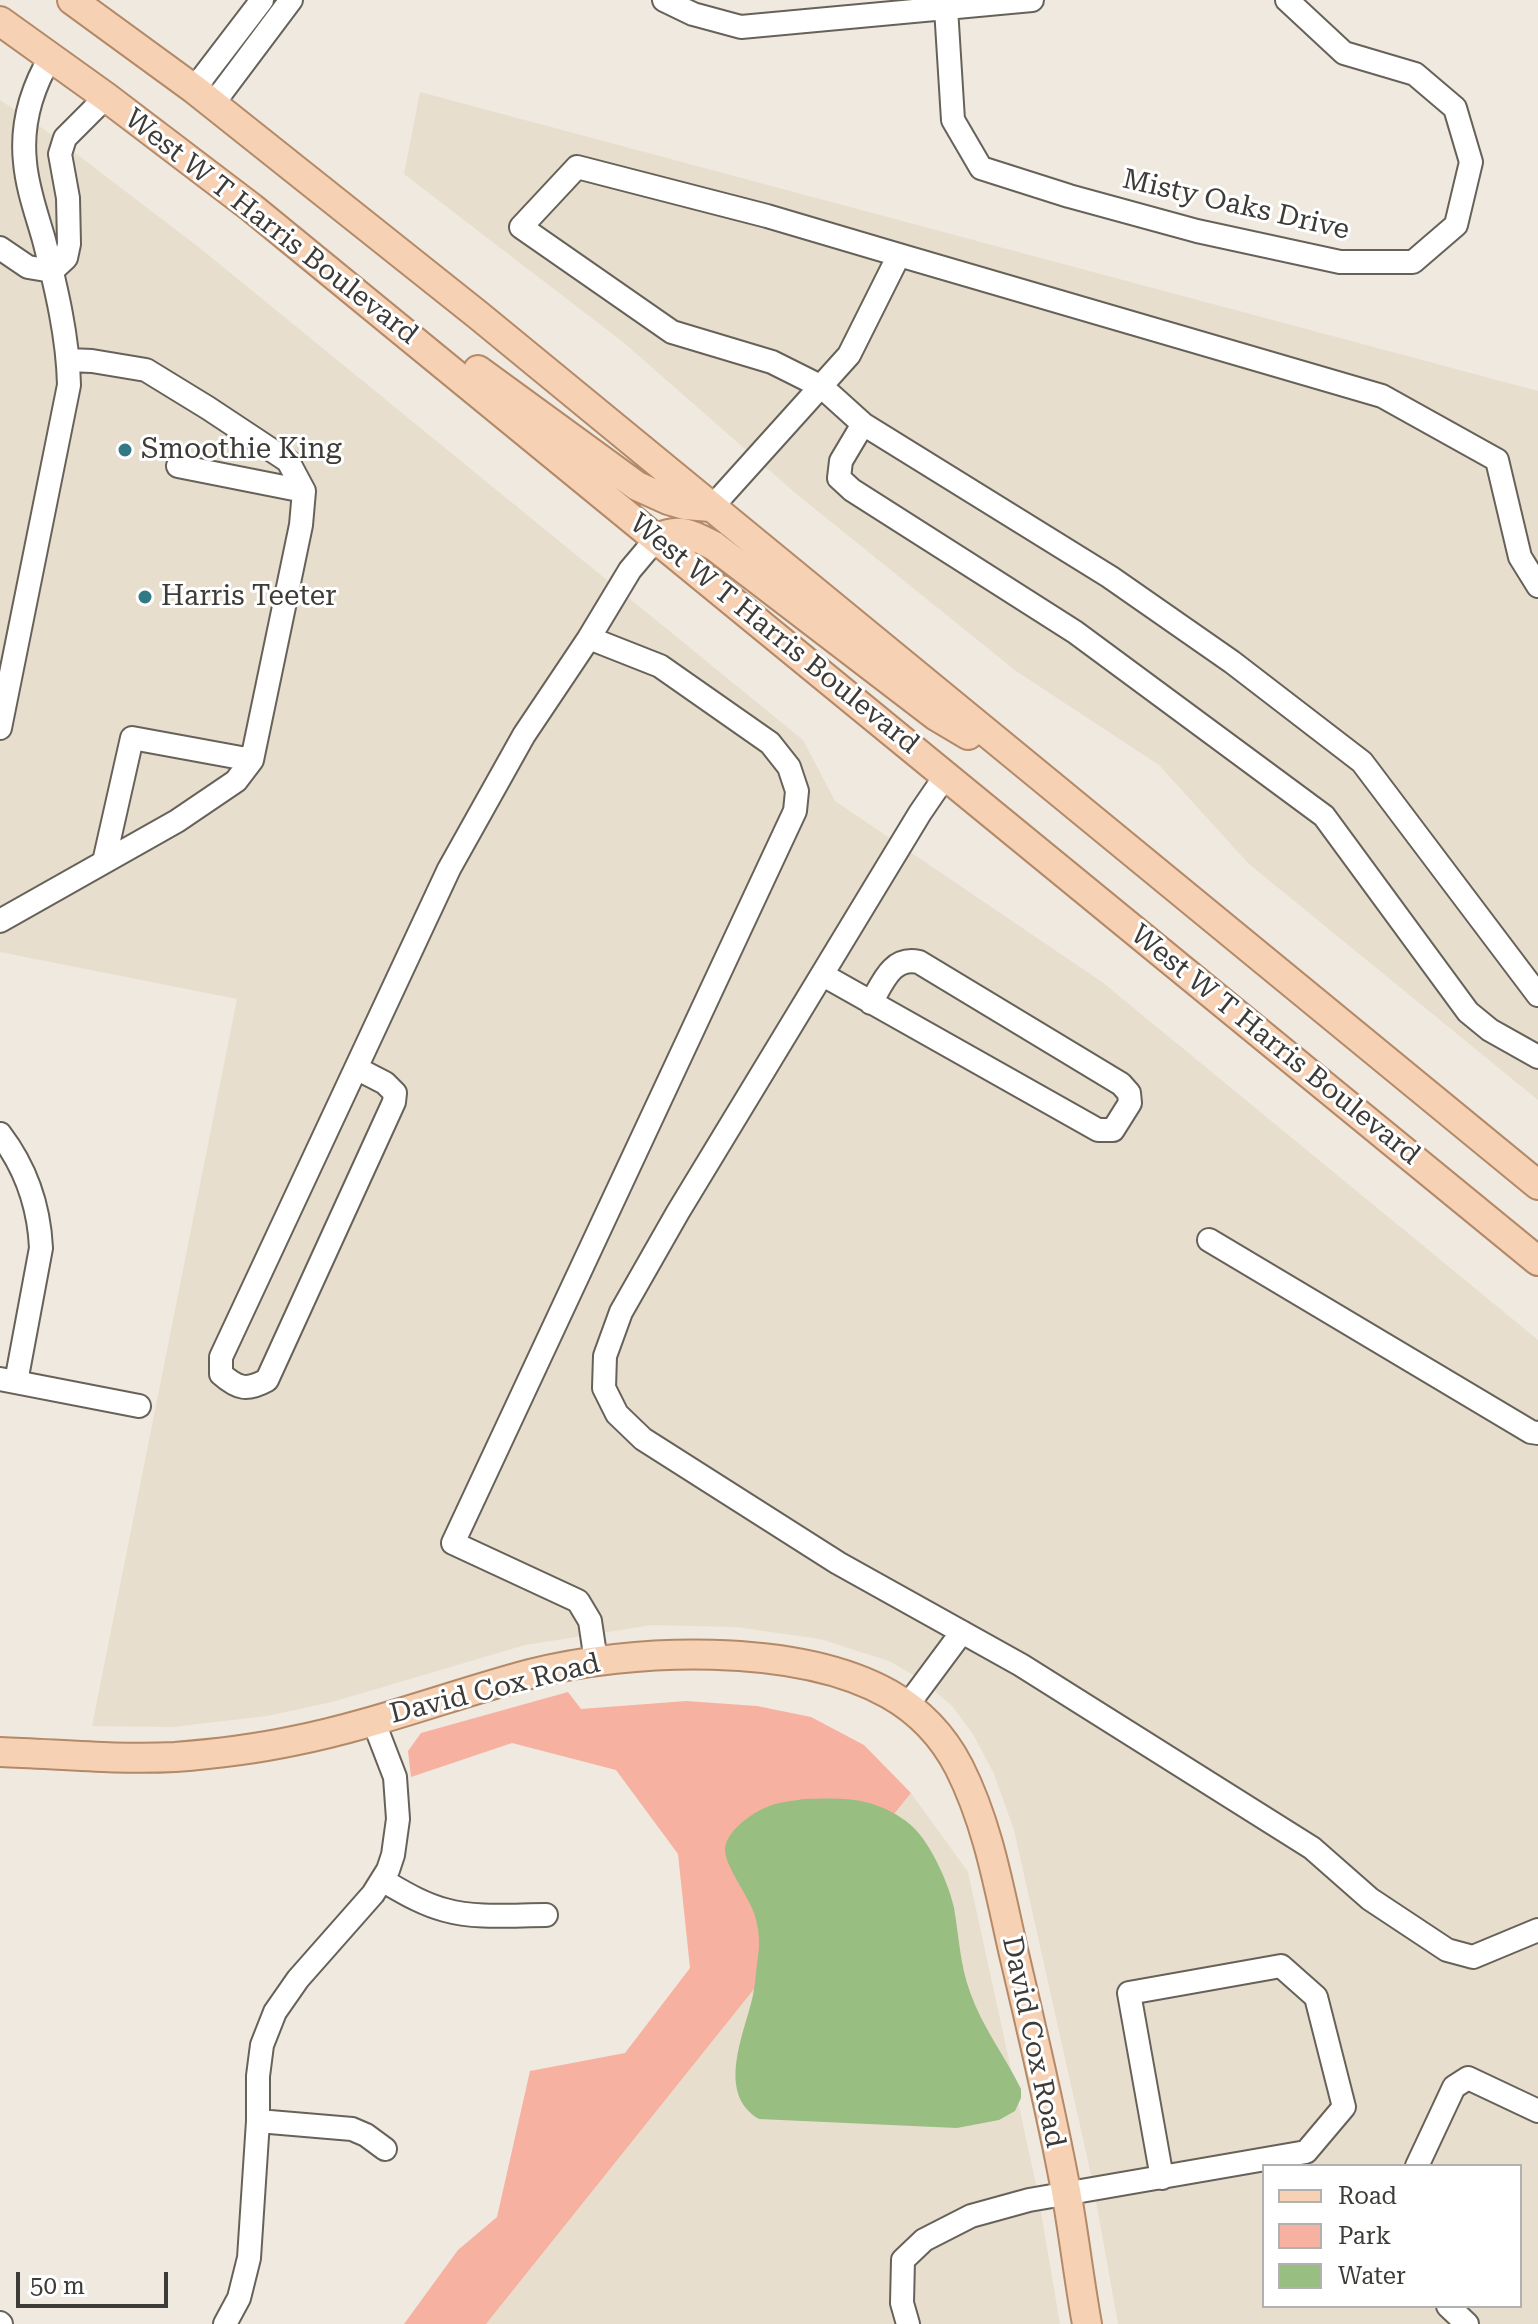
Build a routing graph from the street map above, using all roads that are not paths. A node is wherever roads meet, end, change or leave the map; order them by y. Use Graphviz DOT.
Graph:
graph roads {
  1 [pos="72,0"];
  2 [pos="262,0"];
  3 [pos="291,0"];
  4 [pos="664,0"];
  5 [pos="1032,0"];
  6 [pos="1287,0"];
  7 [pos="946,8"];
  8 [pos="0,21"];
  9 [pos="51,56"];
  10 [pos="204,96"];
  11 [pos="106,97"];
  12 [pos="0,248"];
  13 [pos="899,255"];
  14 [pos="52,271"];
  15 [pos="359,295"];
  16 [pos="68,360"];
  17 [pos="822,387"];
  18 [pos="863,424"];
  19 [pos="178,466"];
  20 [pos="304,491"];
  21 [pos="712,507"];
  22 [pos="657,538"];
  23 [pos="1538,586"];
  24 [pos="589,638"];
  25 [pos="0,728"];
  26 [pos="252,760"];
  27 [pos="946,775"];
  28 [pos="1039,775"];
  29 [pos="104,862"];
  30 [pos="0,921"];
  31 [pos="823,975"];
  32 [pos="1538,995"];
  33 [pos="871,1003"];
  34 [pos="1538,1057"];
  35 [pos="356,1068"];
  36 [pos="0,1134"];
  37 [pos="1538,1185"];
  38 [pos="1209,1240"];
  39 [pos="1538,1261"];
  40 [pos="8,1380"];
  41 [pos="139,1406"];
  42 [pos="1538,1433"];
  43 [pos="962,1632"];
  44 [pos="596,1661"];
  45 [pos="907,1706"];
  46 [pos="373,1720"];
  47 [pos="0,1752"];
  48 [pos="382,1880"];
  49 [pos="546,1915"];
  50 [pos="1538,1930"];
  51 [pos="1538,2111"];
  52 [pos="258,2121"];
  53 [pos="385,2149"];
  54 [pos="1418,2164"];
  55 [pos="1162,2178"];
  56 [pos="1067,2195"];
  57 [pos="1450,2308"];
  58 [pos="225,2324"];
  59 [pos="908,2324"];
  60 [pos="1087,2324"];
  61 [pos="1467,2324"];
  1 -- 10 [label="main road, West W T Harris Boulevard"];
  2 -- 10 [label="street"];
  3 -- 10 [label="street"];
  4 -- 7 [label="street"];
  5 -- 7 [label="street"];
  6 -- 7 [label="street, Misty Oaks Drive"];
  8 -- 9 [label="main road, West W T Harris Boulevard"];
  9 -- 11 [label="main road, West W T Harris Boulevard"];
  9 -- 14 [label="street"];
  10 -- 21 [label="main road, West W T Harris Boulevard"];
  11 -- 14 [label="street"];
  11 -- 15 [label="main road, West W T Harris Boulevard"];
  12 -- 14 [label="street"];
  13 -- 17 [label="street"];
  13 -- 17 [label="street"];
  13 -- 23 [label="street"];
  14 -- 16 [label="street"];
  15 -- 21 [label="main road"];
  15 -- 22 [label="main road, West W T Harris Boulevard"];
  16 -- 20 [label="street"];
  16 -- 25 [label="street"];
  17 -- 18 [label="street"];
  17 -- 21 [label="street"];
  18 -- 32 [label="street"];
  18 -- 34 [label="street"];
  19 -- 20 [label="street"];
  20 -- 26 [label="street"];
  21 -- 28 [label="main road, West W T Harris Boulevard"];
  22 -- 24 [label="street"];
  22 -- 27 [label="main road, West W T Harris Boulevard"];
  22 -- 28 [label="main road"];
  24 -- 35 [label="street"];
  24 -- 44 [label="street"];
  26 -- 29 [label="street"];
  26 -- 29 [label="street"];
  27 -- 31 [label="street"];
  27 -- 39 [label="main road, West W T Harris Boulevard"];
  28 -- 37 [label="main road, West W T Harris Boulevard"];
  29 -- 30 [label="street"];
  31 -- 33 [label="street"];
  31 -- 43 [label="street"];
  33 -- 33 [label="street"];
  35 -- 35 [label="street"];
  36 -- 40 [label="street"];
  38 -- 42 [label="street"];
  40 -- 41 [label="street"];
  43 -- 45 [label="street"];
  43 -- 50 [label="street"];
  44 -- 45 [label="main road, David Cox Road"];
  44 -- 46 [label="main road, David Cox Road"];
  45 -- 56 [label="main road, David Cox Road"];
  46 -- 47 [label="main road, David Cox Road"];
  46 -- 48 [label="street"];
  48 -- 49 [label="street"];
  48 -- 52 [label="street"];
  51 -- 54 [label="street"];
  52 -- 53 [label="street"];
  52 -- 58 [label="street"];
  55 -- 55 [label="street"];
  55 -- 56 [label="street"];
  56 -- 59 [label="street"];
  56 -- 60 [label="main road, David Cox Road"];
  57 -- 61 [label="street"];
}
